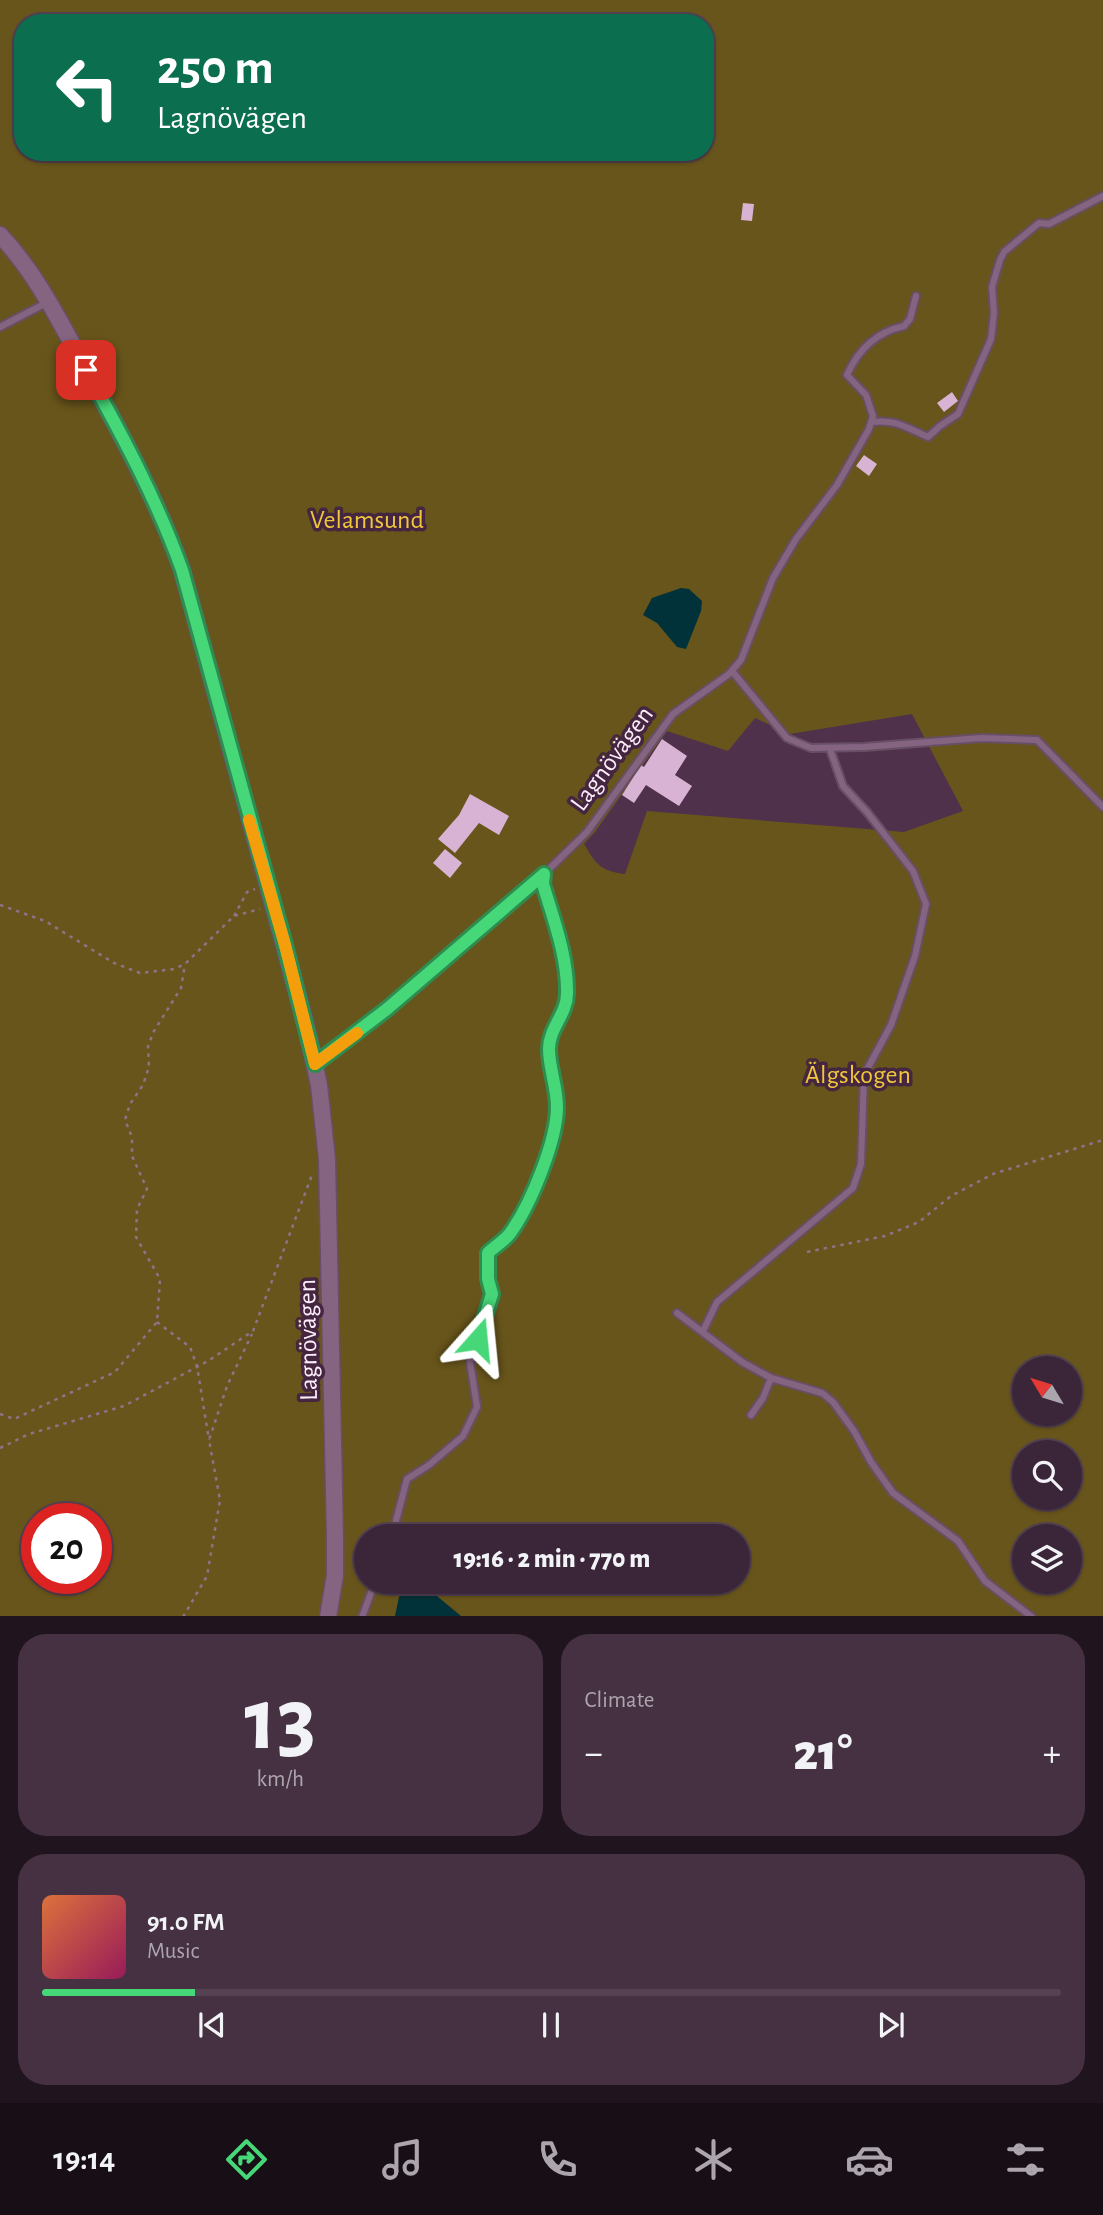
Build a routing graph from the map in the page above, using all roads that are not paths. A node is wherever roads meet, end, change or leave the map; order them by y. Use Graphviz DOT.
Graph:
graph roads {
  1 [pos="1103,196"];
  2 [pos="0,234"];
  3 [pos="916,296"];
  4 [pos="49,302"];
  5 [pos="0,327"];
  6 [pos="871,422"];
  7 [pos="732,671"];
  8 [pos="830,749"];
  9 [pos="1103,807"];
  10 [pos="544,874"];
  11 [pos="315,1064"];
  12 [pos="677,1313"];
  13 [pos="703,1331"];
  14 [pos="771,1378"];
  15 [pos="751,1415"];
  16 [pos="395,1524"];
  17 [pos="370,1594"];
  18 [pos="328,1616"];
  19 [pos="362,1616"];
  20 [pos="1032,1616"];
  1 -- 6 [label="lane"];
  2 -- 4 [label="street, Lagnövägen"];
  3 -- 6 [label="lane"];
  4 -- 5 [label="lane"];
  4 -- 11 [label="street, Lagnövägen"];
  6 -- 7 [label="lane, Lagnövägen"];
  7 -- 8 [label="lane"];
  7 -- 10 [label="lane, Lagnövägen"];
  8 -- 9 [label="lane"];
  8 -- 13 [label="lane"];
  10 -- 11 [label="lane, Lagnövägen"];
  10 -- 16 [label="lane"];
  11 -- 18 [label="street, Lagnövägen"];
  12 -- 13 [label="lane"];
  13 -- 14 [label="lane"];
  14 -- 15 [label="lane"];
  14 -- 20 [label="lane"];
  17 -- 19 [label="lane"];
}
